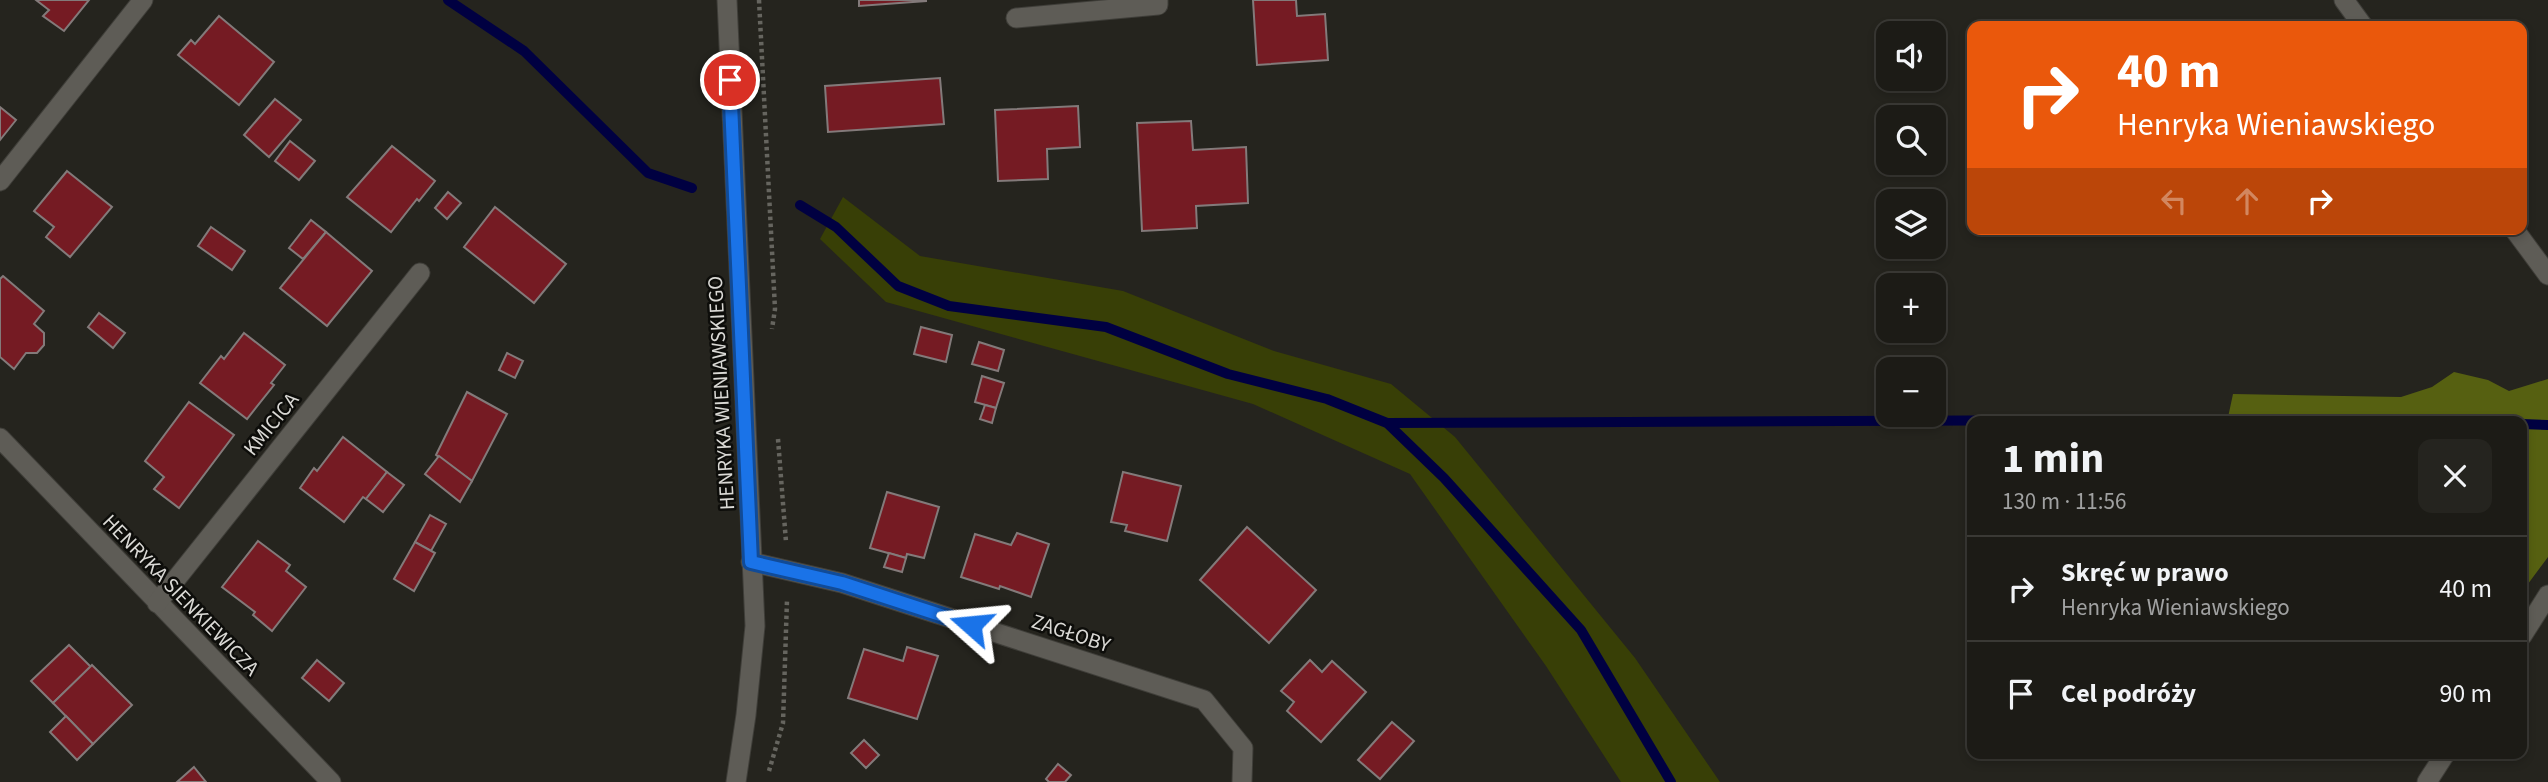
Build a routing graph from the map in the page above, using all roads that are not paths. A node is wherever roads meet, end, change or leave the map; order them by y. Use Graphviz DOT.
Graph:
graph roads {
  1 [pos="143,0"];
  2 [pos="727,0"];
  3 [pos="1158,0"];
  4 [pos="2344,0"];
  5 [pos="1016,18"];
  6 [pos="2359,21"];
  7 [pos="0,181"];
  8 [pos="2518,235"];
  9 [pos="420,273"];
  10 [pos="2548,275"];
  11 [pos="0,438"];
  12 [pos="751,562"];
  13 [pos="2548,595"];
  14 [pos="157,603"];
  15 [pos="2527,628"];
  16 [pos="2442,759"];
  17 [pos="331,782"];
  18 [pos="736,782"];
  19 [pos="1242,782"];
  20 [pos="2427,782"];
  1 -- 7 [label="street"];
  2 -- 12 [label="street, HENRYKA WIENIAWSKIEGO"];
  3 -- 5 [label="street"];
  4 -- 6 [label="street"];
  8 -- 10 [label="street"];
  9 -- 14 [label="street, KMICICA"];
  11 -- 14 [label="street, HENRYKA SIENKIEWICZA"];
  12 -- 18 [label="street, HENRYKA WIENIAWSKIEGO"];
  12 -- 19 [label="street, ZAGŁOBY"];
  13 -- 15 [label="street"];
  14 -- 17 [label="street, HENRYKA SIENKIEWICZA"];
  16 -- 20 [label="street"];
}
